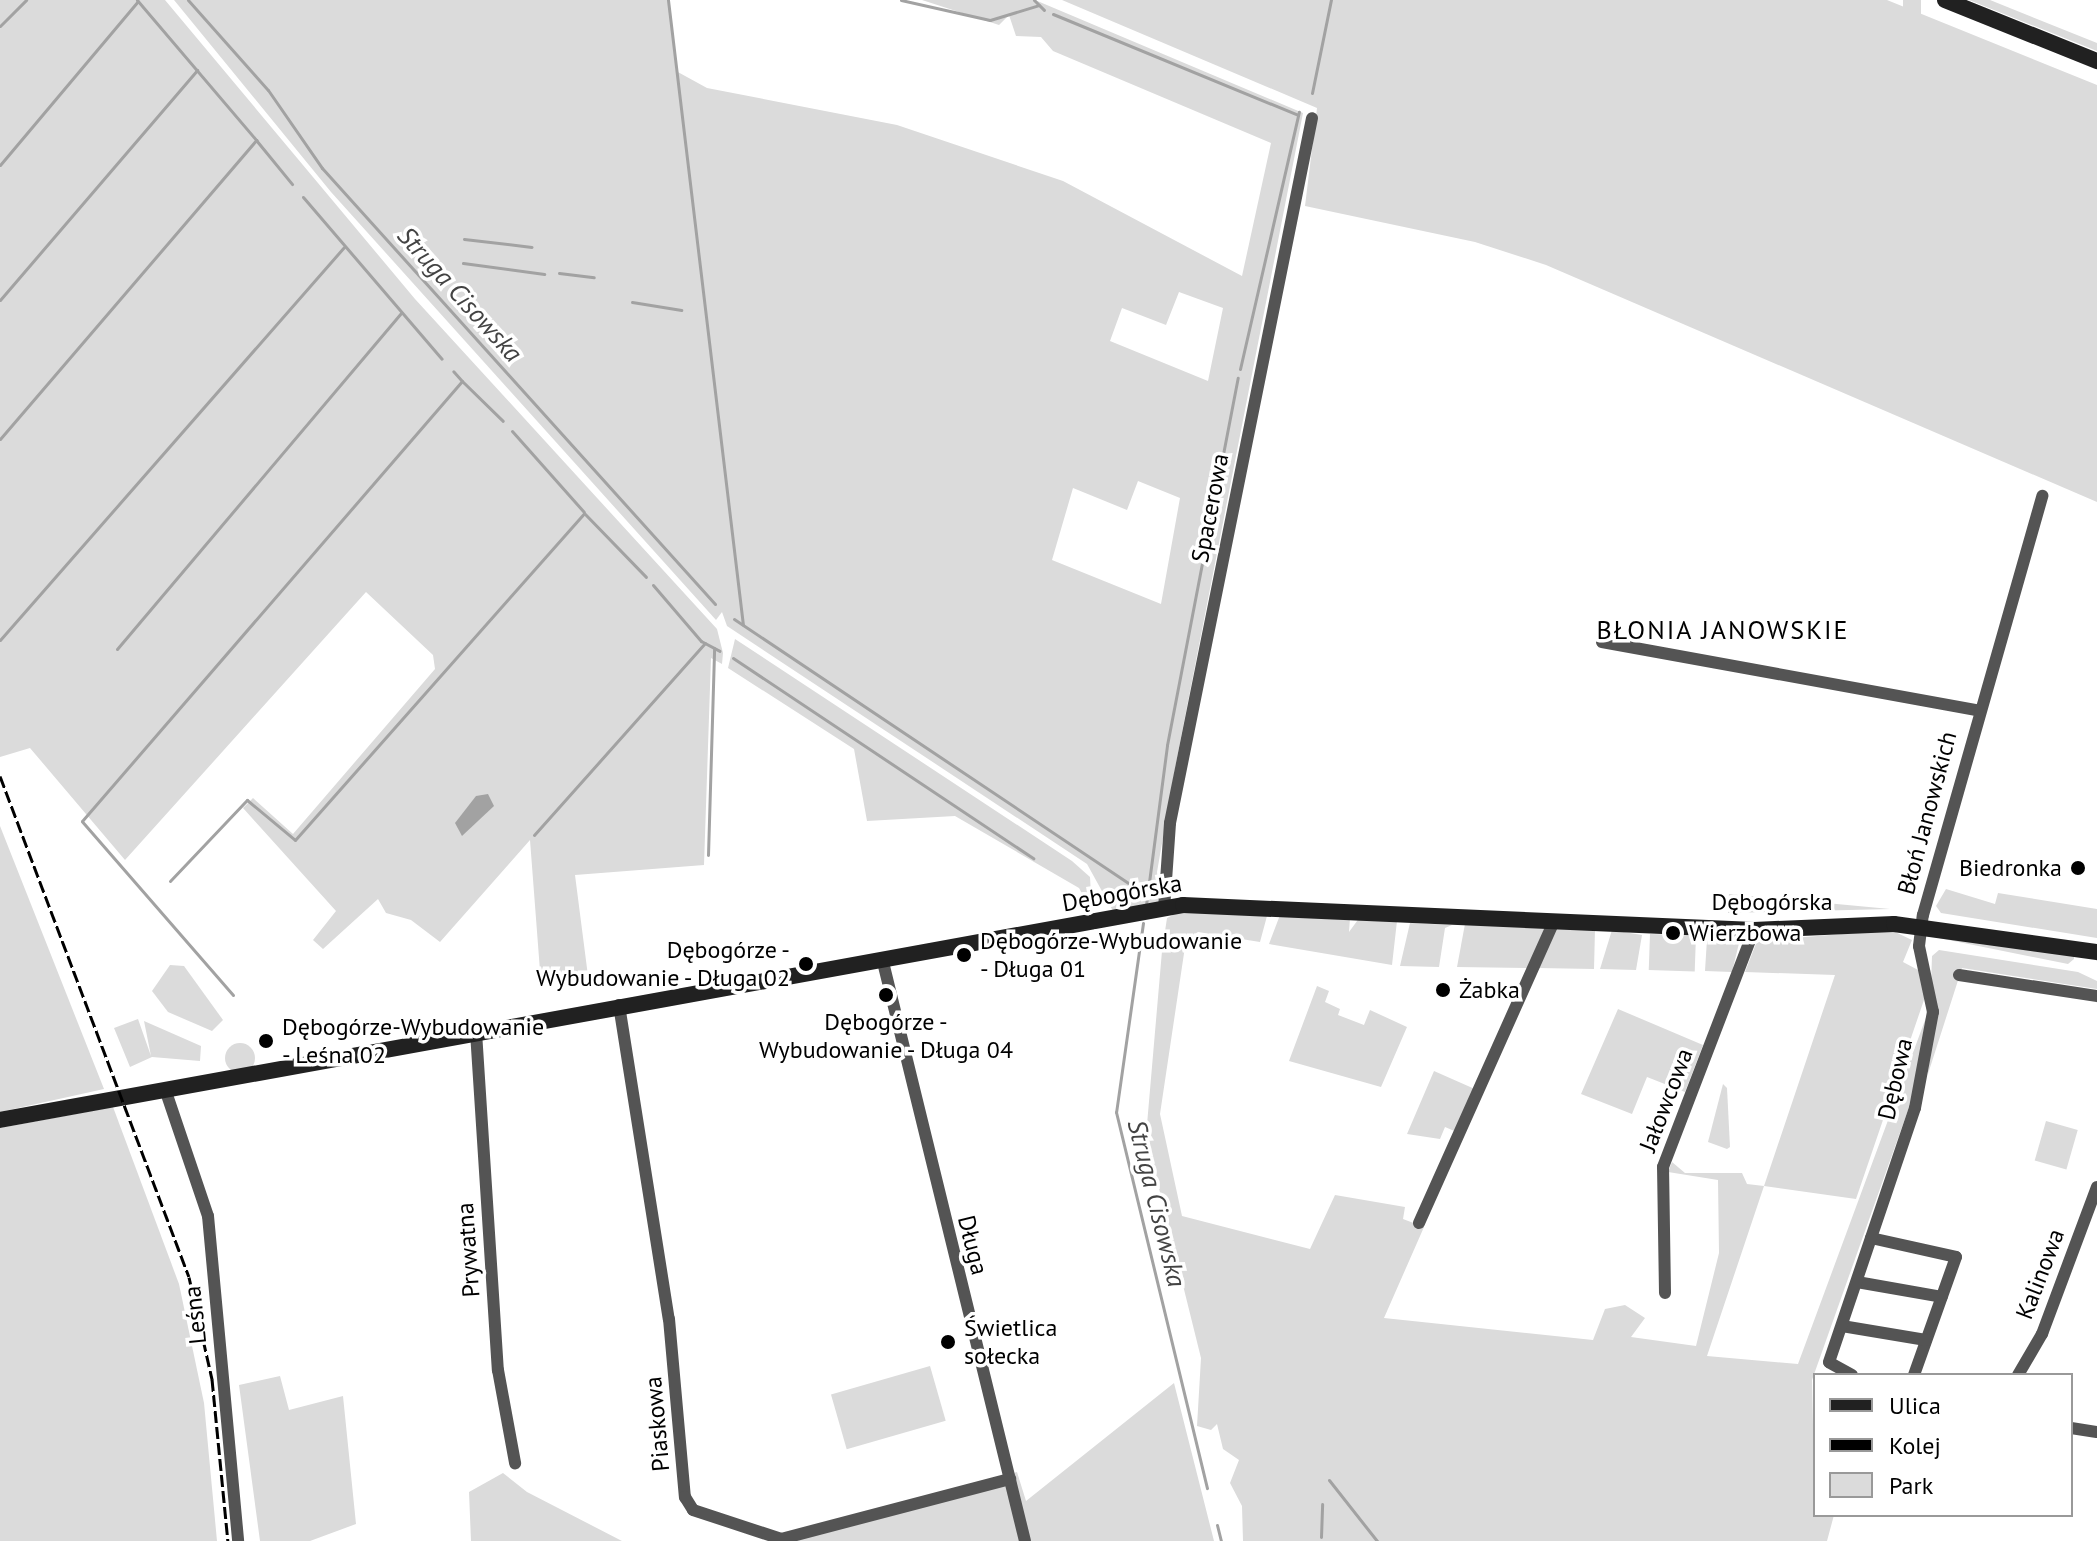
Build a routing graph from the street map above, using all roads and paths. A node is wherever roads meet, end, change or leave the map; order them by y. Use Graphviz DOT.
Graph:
graph roads {
  1 [pos="1945,0"];
  2 [pos="2097,61"];
  3 [pos="1312,118"];
  4 [pos="2042,496"];
  5 [pos="1602,642"];
  6 [pos="1978,710"];
  7 [pos="1164,909"];
  8 [pos="1554,921"];
  9 [pos="1921,927"];
  10 [pos="1754,930"];
  11 [pos="2097,952"];
  12 [pos="882,958"];
  13 [pos="1959,975"];
  14 [pos="2097,996"];
  15 [pos="619,1005"];
  16 [pos="476,1032"];
  17 [pos="166,1092"];
  18 [pos="0,1120"];
  19 [pos="2097,1187"];
  20 [pos="1419,1223"];
  21 [pos="1871,1238"];
  22 [pos="1857,1282"];
  23 [pos="1665,1293"];
  24 [pos="1942,1297"];
  25 [pos="1842,1326"];
  26 [pos="1926,1340"];
  27 [pos="1848,1373"];
  28 [pos="1915,1373"];
  29 [pos="2019,1373"];
  30 [pos="2073,1428"];
  31 [pos="2097,1432"];
  32 [pos="515,1463"];
  33 [pos="1010,1479"];
  34 [pos="238,1541"];
  35 [pos="1025,1541"];
  1 -- 2 [label="street"];
  3 -- 7 [label="street, Spacerowa"];
  4 -- 6 [label="street, Błoń Janowskich"];
  5 -- 6 [label="street, Błoń Janowskich"];
  6 -- 9 [label="street, Błoń Janowskich"];
  7 -- 8 [label="street, Dębogórska"];
  7 -- 12 [label="street, Dębogórska"];
  8 -- 10 [label="street, Dębogórska"];
  8 -- 20 [label="street"];
  9 -- 10 [label="street, Dębogórska"];
  9 -- 11 [label="street, Dębogórska"];
  9 -- 21 [label="street, Dębowa"];
  10 -- 23 [label="street, Jałowcowa"];
  12 -- 15 [label="street, Dębogórska"];
  12 -- 33 [label="street, Długa"];
  13 -- 14 [label="street"];
  15 -- 16 [label="street, Dębogórska"];
  15 -- 33 [label="street, Piaskowa"];
  16 -- 17 [label="street, Dębogórska"];
  16 -- 32 [label="street, Prywatna"];
  17 -- 18 [label="street, Dębogórska"];
  17 -- 34 [label="street, Leśna"];
  19 -- 29 [label="street, Kalinowa"];
  21 -- 22 [label="street, Dębowa"];
  21 -- 24 [label="street"];
  22 -- 24 [label="street"];
  22 -- 25 [label="street, Dębowa"];
  24 -- 26 [label="street"];
  25 -- 26 [label="street"];
  25 -- 27 [label="street, Dębowa"];
  26 -- 28 [label="street"];
  30 -- 31 [label="street"];
  33 -- 35 [label="street, Długa"];
}
